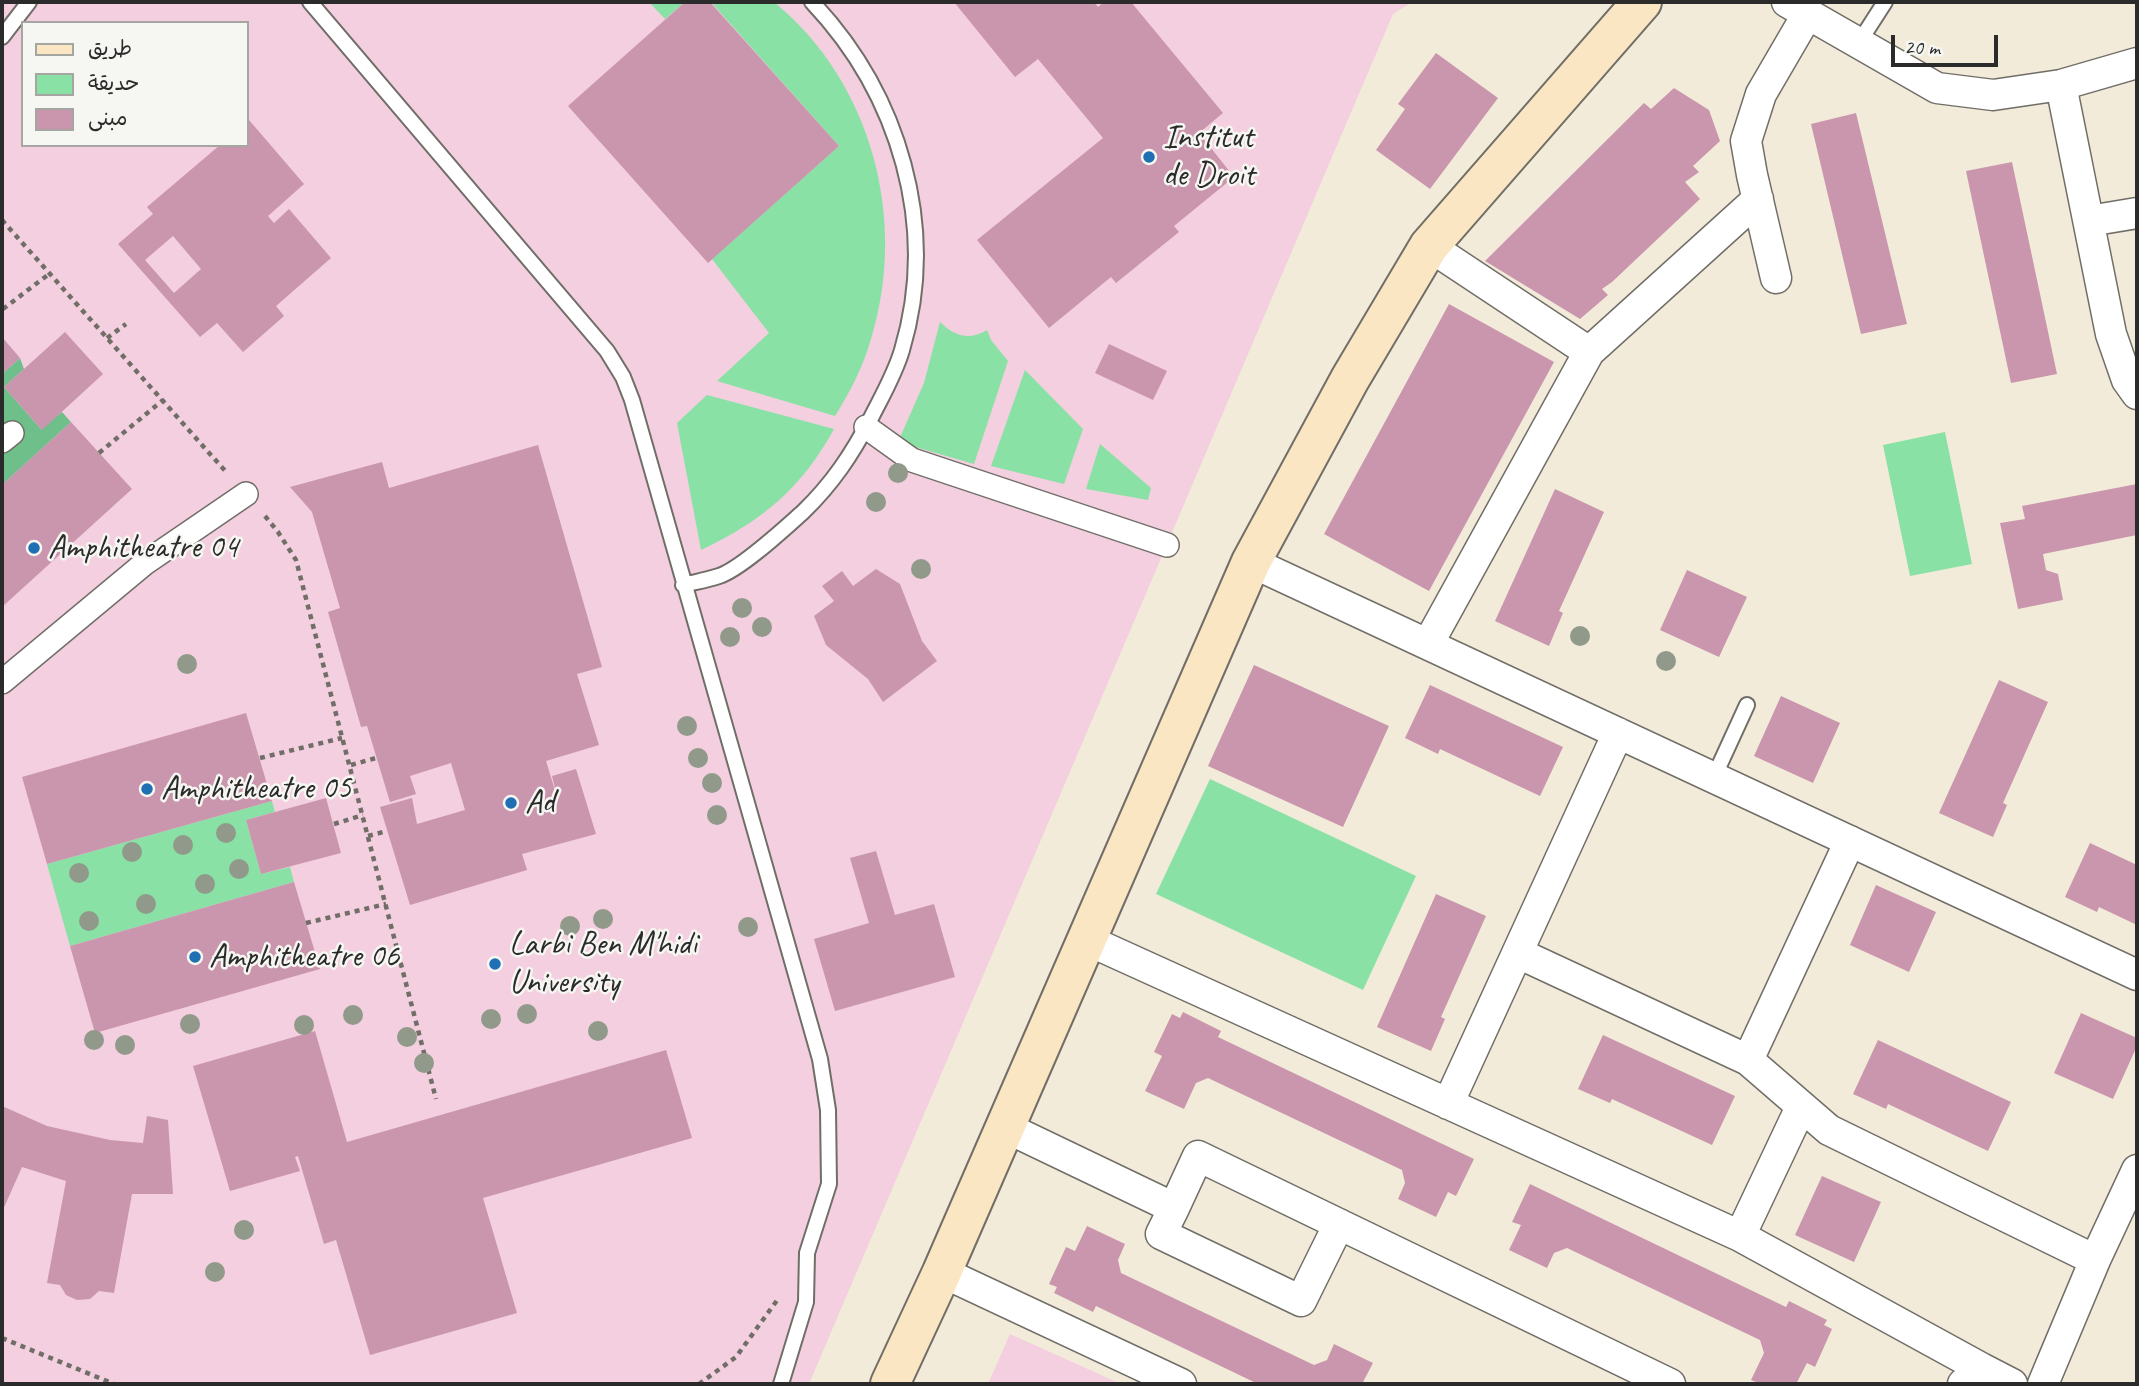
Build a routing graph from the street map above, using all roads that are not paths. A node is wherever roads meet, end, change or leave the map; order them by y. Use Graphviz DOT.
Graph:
graph roads {
  1 [pos="29,2"];
  2 [pos="310,2"];
  3 [pos="812,2"];
  4 [pos="1642,2"];
  5 [pos="1885,2"];
  6 [pos="1797,8"];
  7 [pos="2,37"];
  8 [pos="1858,44"];
  9 [pos="2137,63"];
  10 [pos="2062,85"];
  11 [pos="1758,199"];
  12 [pos="2137,213"];
  13 [pos="2089,221"];
  14 [pos="1429,246"];
  15 [pos="1776,278"];
  16 [pos="1588,352"];
  17 [pos="2137,394"];
  18 [pos="866,427"];
  19 [pos="246,494"];
  20 [pos="1167,545"];
  21 [pos="1251,562"];
  22 [pos="683,585"];
  23 [pos="1429,644"];
  24 [pos="2,682"];
  25 [pos="1747,705"];
  26 [pos="1618,733"];
  27 [pos="1714,777"];
  28 [pos="1850,841"];
  29 [pos="1085,939"];
  30 [pos="1518,953"];
  31 [pos="2137,975"];
  32 [pos="1748,1060"];
  33 [pos="1448,1104"];
  34 [pos="1801,1107"];
  35 [pos="1005,1126"];
  36 [pos="2137,1170"];
  37 [pos="1174,1208"];
  38 [pos="1339,1224"];
  39 [pos="1740,1236"];
  40 [pos="2095,1260"];
  41 [pos="942,1272"];
  42 [pos="1972,1376"];
  43 [pos="781,1384"];
  44 [pos="890,1384"];
  45 [pos="1181,1384"];
  46 [pos="1670,1384"];
  47 [pos="2012,1384"];
  48 [pos="2043,1384"];
  1 -- 7 [label="lane"];
  2 -- 22 [label="lane"];
  3 -- 18 [label="lane"];
  4 -- 14 [label="main road"];
  5 -- 8 [label="lane"];
  6 -- 8 [label="street"];
  6 -- 11 [label="street"];
  8 -- 10 [label="street"];
  9 -- 10 [label="street"];
  10 -- 13 [label="street"];
  11 -- 15 [label="street"];
  11 -- 16 [label="street"];
  12 -- 13 [label="street"];
  13 -- 17 [label="street"];
  14 -- 16 [label="street"];
  14 -- 21 [label="main road"];
  16 -- 23 [label="street"];
  18 -- 20 [label="street"];
  18 -- 22 [label="lane"];
  19 -- 24 [label="street"];
  21 -- 23 [label="street"];
  21 -- 29 [label="main road"];
  22 -- 43 [label="lane"];
  23 -- 26 [label="street"];
  25 -- 27 [label="lane"];
  26 -- 27 [label="street"];
  26 -- 30 [label="street"];
  27 -- 28 [label="street"];
  28 -- 31 [label="street"];
  28 -- 32 [label="street"];
  29 -- 33 [label="street"];
  29 -- 35 [label="main road"];
  30 -- 32 [label="street"];
  30 -- 33 [label="street"];
  32 -- 34 [label="street"];
  33 -- 39 [label="street"];
  34 -- 39 [label="street"];
  34 -- 40 [label="street"];
  35 -- 37 [label="street"];
  35 -- 41 [label="main road"];
  36 -- 40 [label="street"];
  37 -- 38 [label="street"];
  37 -- 38 [label="street"];
  38 -- 46 [label="street"];
  39 -- 42 [label="street"];
  40 -- 48 [label="street"];
  41 -- 44 [label="main road"];
  41 -- 45 [label="street"];
  42 -- 47 [label="street"];
}
